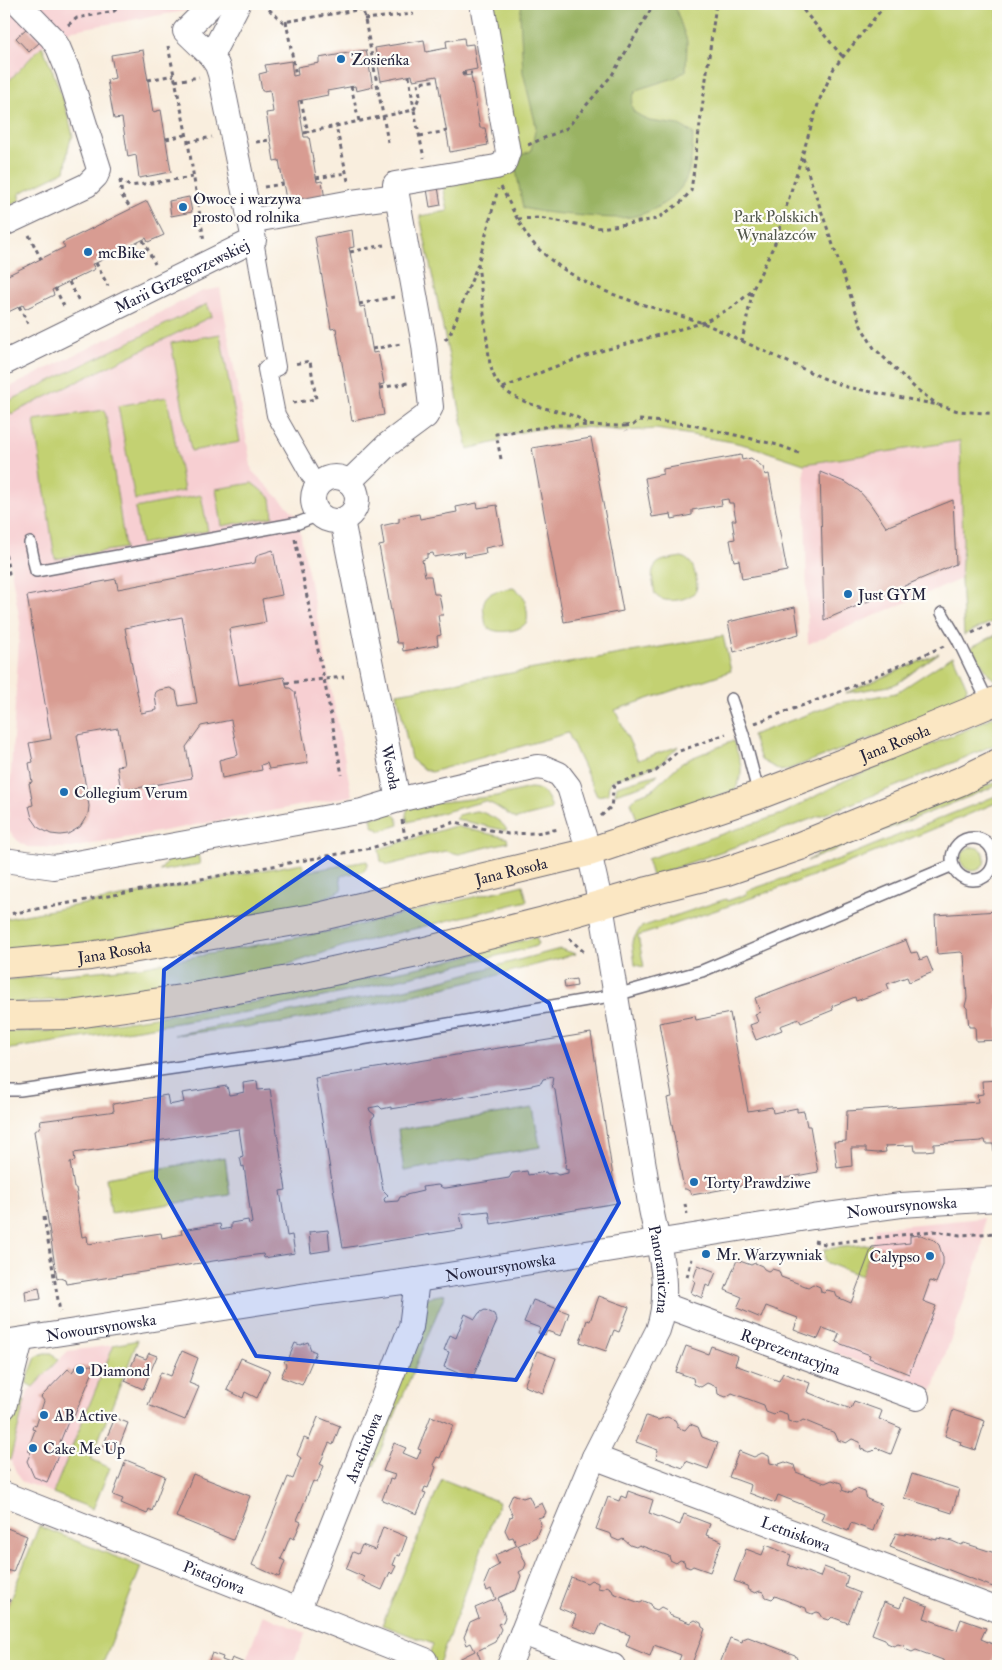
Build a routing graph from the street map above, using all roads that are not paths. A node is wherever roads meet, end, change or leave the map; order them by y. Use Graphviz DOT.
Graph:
graph roads {
  1 [pos="19,4"];
  2 [pos="212,4"];
  3 [pos="238,4"];
  4 [pos="482,4"];
  5 [pos="211,56"];
  6 [pos="397,196"];
  7 [pos="4,224"];
  8 [pos="252,231"];
  9 [pos="4,363"];
  10 [pos="350,482"];
  11 [pos="318,484"];
  12 [pos="319,515"];
  13 [pos="342,520"];
  14 [pos="30,543"];
  15 [pos="942,613"];
  16 [pos="731,699"];
  17 [pos="993,702"];
  18 [pos="998,762"];
  19 [pos="759,796"];
  20 [pos="398,800"];
  21 [pos="589,852"];
  22 [pos="4,860"];
  23 [pos="953,865"];
  24 [pos="601,905"];
  25 [pos="4,964"];
  26 [pos="616,995"];
  27 [pos="4,1016"];
  28 [pos="4,1090"];
  29 [pos="998,1199"];
  30 [pos="658,1242"];
  31 [pos="417,1280"];
  32 [pos="664,1305"];
  33 [pos="12,1341"];
  34 [pos="917,1398"];
  35 [pos="4,1407"];
  36 [pos="594,1456"];
  37 [pos="6,1486"];
  38 [pos="998,1610"];
  39 [pos="298,1611"];
  40 [pos="522,1633"];
  41 [pos="425,1660"];
  42 [pos="509,1666"];
  43 [pos="613,1666"];
  1 -- 7 [label="street"];
  2 -- 5 [label="street"];
  3 -- 5 [label="street"];
  4 -- 6 [label="street"];
  5 -- 8 [label="street"];
  6 -- 8 [label="street"];
  6 -- 10 [label="street"];
  8 -- 9 [label="street, Marii Grzegorzewskiej"];
  8 -- 11 [label="street, Marii Grzegorzewskiej"];
  10 -- 11 [label="street"];
  10 -- 13 [label="street"];
  11 -- 12 [label="street"];
  12 -- 13 [label="street"];
  12 -- 14 [label="lane"];
  13 -- 20 [label="street, Wesoła"];
  15 -- 17 [label="lane"];
  16 -- 19 [label="lane"];
  17 -- 19 [label="main road, Jana Rosoła"];
  18 -- 24 [label="main road"];
  19 -- 21 [label="main road, Jana Rosoła"];
  20 -- 21 [label="street, Wesoła"];
  20 -- 22 [label="street"];
  21 -- 24 [label="street, Wesoła"];
  21 -- 25 [label="main road, Jana Rosoła"];
  23 -- 26 [label="lane"];
  24 -- 26 [label="street, Panoramiczna"];
  24 -- 27 [label="main road"];
  26 -- 28 [label="lane"];
  26 -- 30 [label="street, Panoramiczna"];
  29 -- 30 [label="street, Nowoursynowska"];
  30 -- 31 [label="street, Nowoursynowska"];
  30 -- 32 [label="street, Panoramiczna"];
  31 -- 33 [label="street, Nowoursynowska"];
  31 -- 39 [label="street, Arachidowa"];
  32 -- 34 [label="street, Reprezentacyjna"];
  32 -- 36 [label="street, Panoramiczna"];
  33 -- 35 [label="street"];
  36 -- 38 [label="street, Letniskowa"];
  36 -- 40 [label="street, Panoramiczna"];
  37 -- 39 [label="street, Pistacjowa"];
  39 -- 41 [label="street, Pistacjowa"];
  40 -- 42 [label="street, Panoramiczna"];
  40 -- 43 [label="street"];
}
